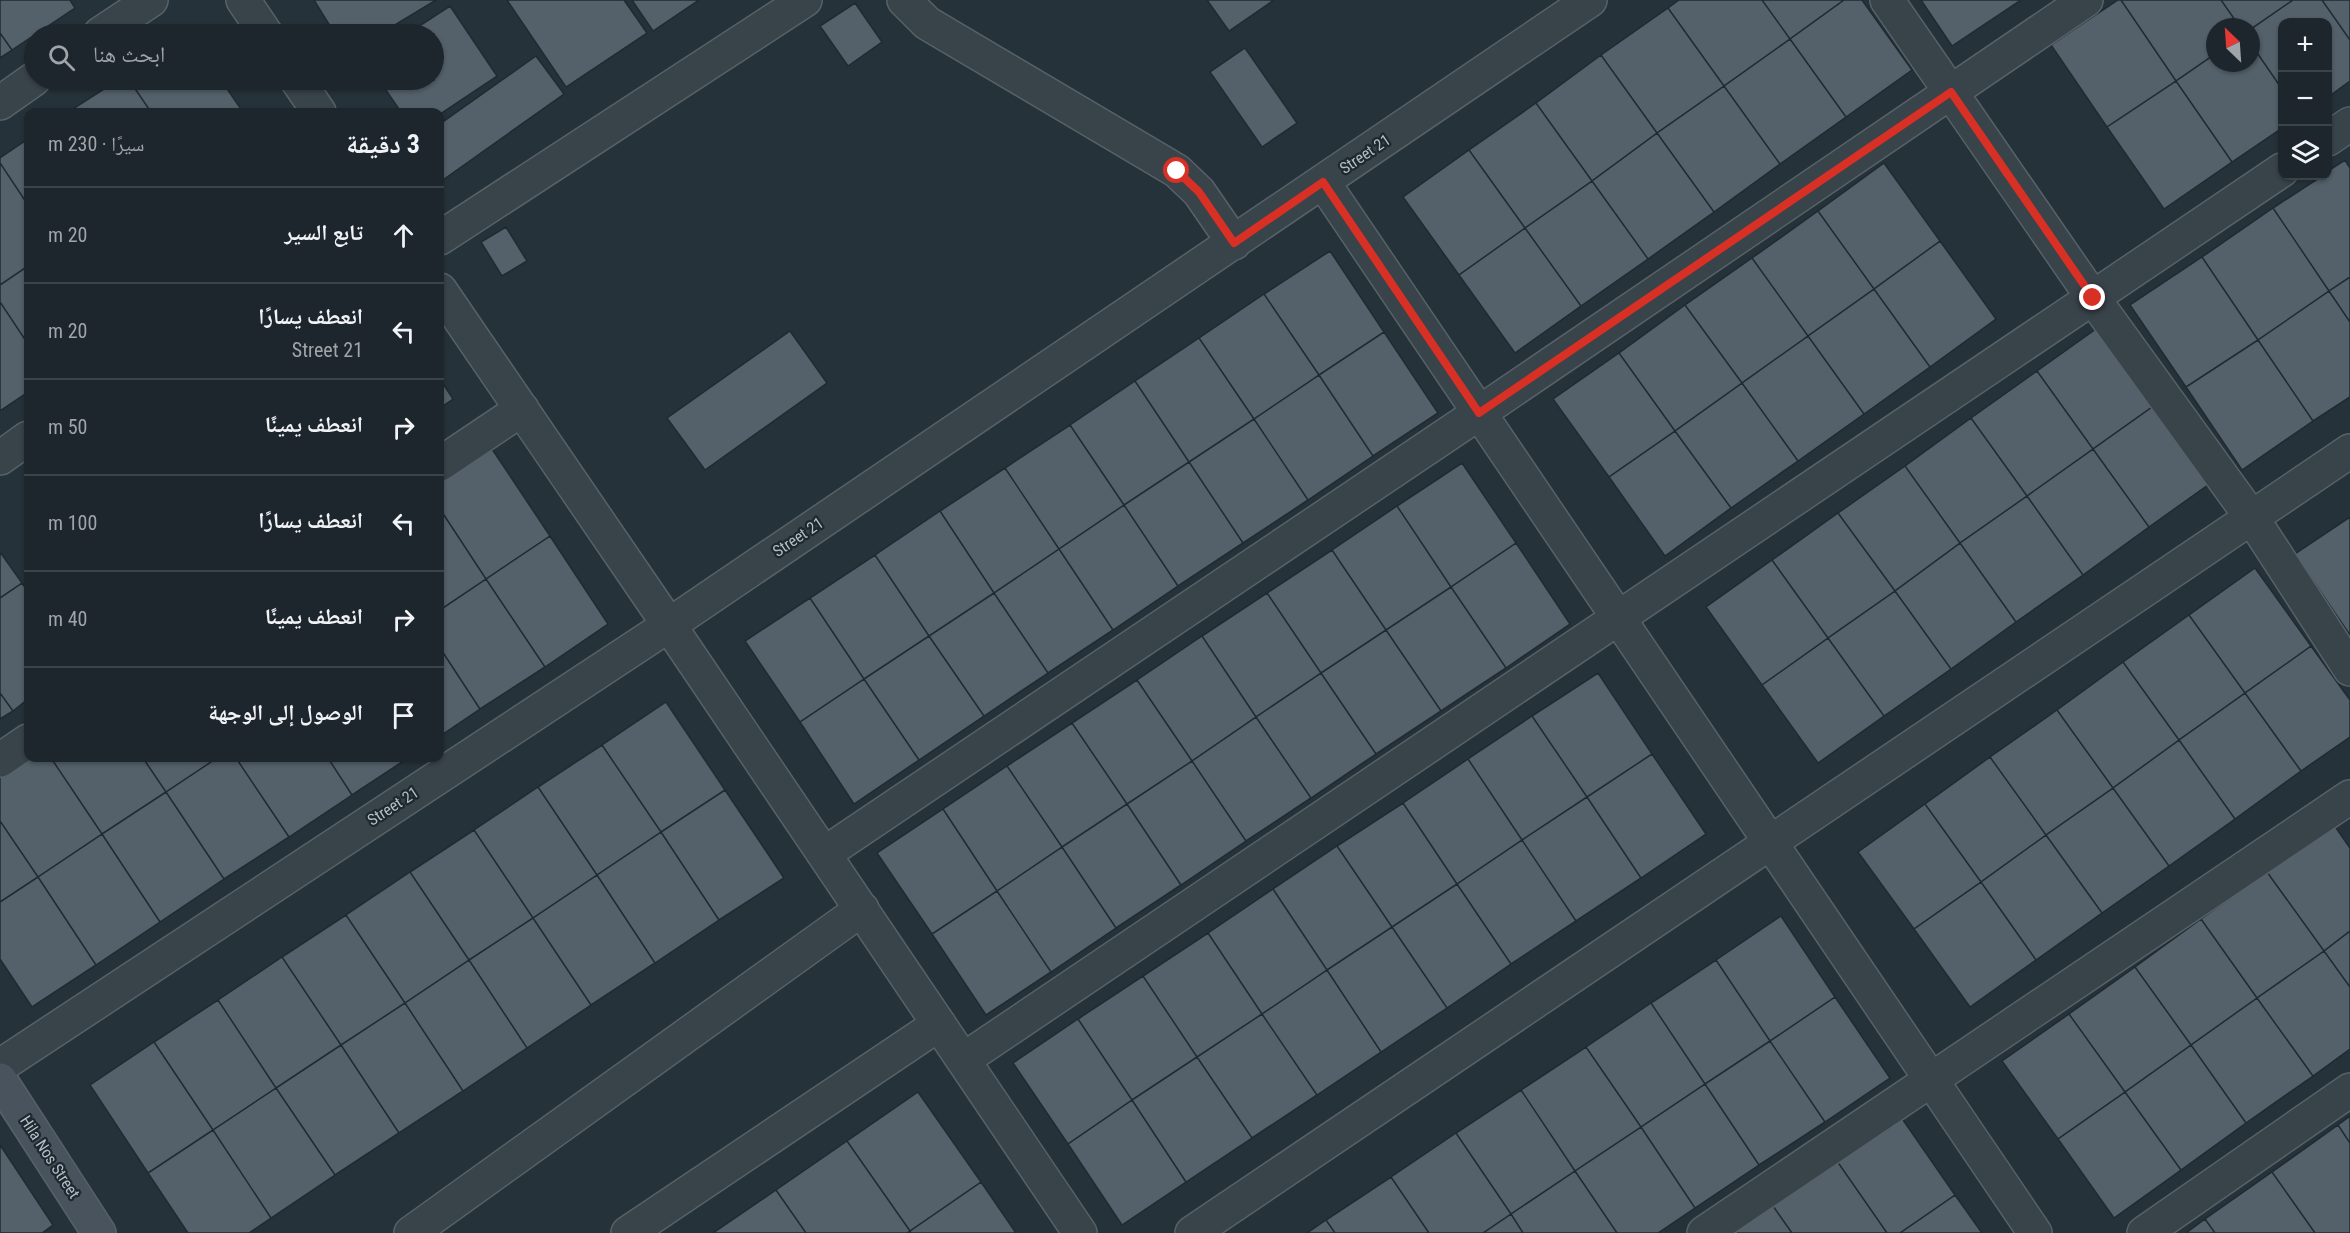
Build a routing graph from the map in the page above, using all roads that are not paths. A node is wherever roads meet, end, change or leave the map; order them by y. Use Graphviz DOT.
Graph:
graph roads {
  1 [pos="151,0"];
  2 [pos="243,0"];
  3 [pos="805,0"];
  4 [pos="904,0"];
  5 [pos="1590,0"];
  6 [pos="1887,0"];
  7 [pos="2086,0"];
  8 [pos="115,24"];
  9 [pos="259,24"];
  10 [pos="24,86"];
  11 [pos="304,90"];
  12 [pos="1951,92"];
  13 [pos="0,103"];
  14 [pos="316,108"];
  15 [pos="2350,124"];
  16 [pos="2332,136"];
  17 [pos="2278,173"];
  18 [pos="1323,182"];
  19 [pos="444,235"];
  20 [pos="1234,243"];
  21 [pos="444,296"];
  22 [pos="2093,298"];
  23 [pos="522,409"];
  24 [pos="1479,413"];
  25 [pos="24,441"];
  26 [pos="2350,451"];
  27 [pos="0,458"];
  28 [pos="444,461"];
  29 [pos="2252,518"];
  30 [pos="1619,618"];
  31 [pos="669,625"];
  32 [pos="2350,669"];
  33 [pos="24,744"];
  34 [pos="0,760"];
  35 [pos="2350,797"];
  36 [pos="1771,842"];
  37 [pos="824,854"];
  38 [pos="861,909"];
  39 [pos="939,1024"];
  40 [pos="963,1060"];
  41 [pos="0,1066"];
  42 [pos="0,1080"];
  43 [pos="1930,1080"];
  44 [pos="2350,1090"];
  45 [pos="99,1233"];
  46 [pos="411,1233"];
  47 [pos="628,1233"];
  48 [pos="1080,1233"];
  49 [pos="1192,1233"];
  50 [pos="1704,1233"];
  51 [pos="2035,1233"];
  52 [pos="2144,1233"];
  1 -- 8 [label="street"];
  2 -- 9 [label="street"];
  3 -- 19 [label="street"];
  4 -- 20 [label="street"];
  5 -- 18 [label="street, Street 21"];
  6 -- 12 [label="street"];
  7 -- 12 [label="street"];
  10 -- 13 [label="street"];
  11 -- 14 [label="street"];
  12 -- 22 [label="street"];
  12 -- 24 [label="street"];
  15 -- 16 [label="street"];
  17 -- 22 [label="street"];
  18 -- 20 [label="street, Street 21"];
  18 -- 24 [label="street"];
  20 -- 31 [label="street, Street 21"];
  21 -- 23 [label="street"];
  22 -- 29 [label="street"];
  22 -- 30 [label="street"];
  23 -- 28 [label="street"];
  23 -- 31 [label="street"];
  24 -- 30 [label="street"];
  24 -- 37 [label="street"];
  25 -- 27 [label="street"];
  26 -- 29 [label="street"];
  29 -- 32 [label="street"];
  29 -- 36 [label="street"];
  30 -- 36 [label="street"];
  30 -- 40 [label="street"];
  31 -- 37 [label="street"];
  31 -- 41 [label="street, Street 21"];
  33 -- 34 [label="street"];
  35 -- 43 [label="street"];
  36 -- 43 [label="street"];
  36 -- 49 [label="street"];
  37 -- 38 [label="street"];
  38 -- 39 [label="street"];
  38 -- 46 [label="street"];
  39 -- 40 [label="street"];
  39 -- 47 [label="street"];
  40 -- 48 [label="street"];
  42 -- 45 [label="street, Hila Nos Street"];
  43 -- 50 [label="street"];
  43 -- 51 [label="street"];
  44 -- 52 [label="street"];
}
